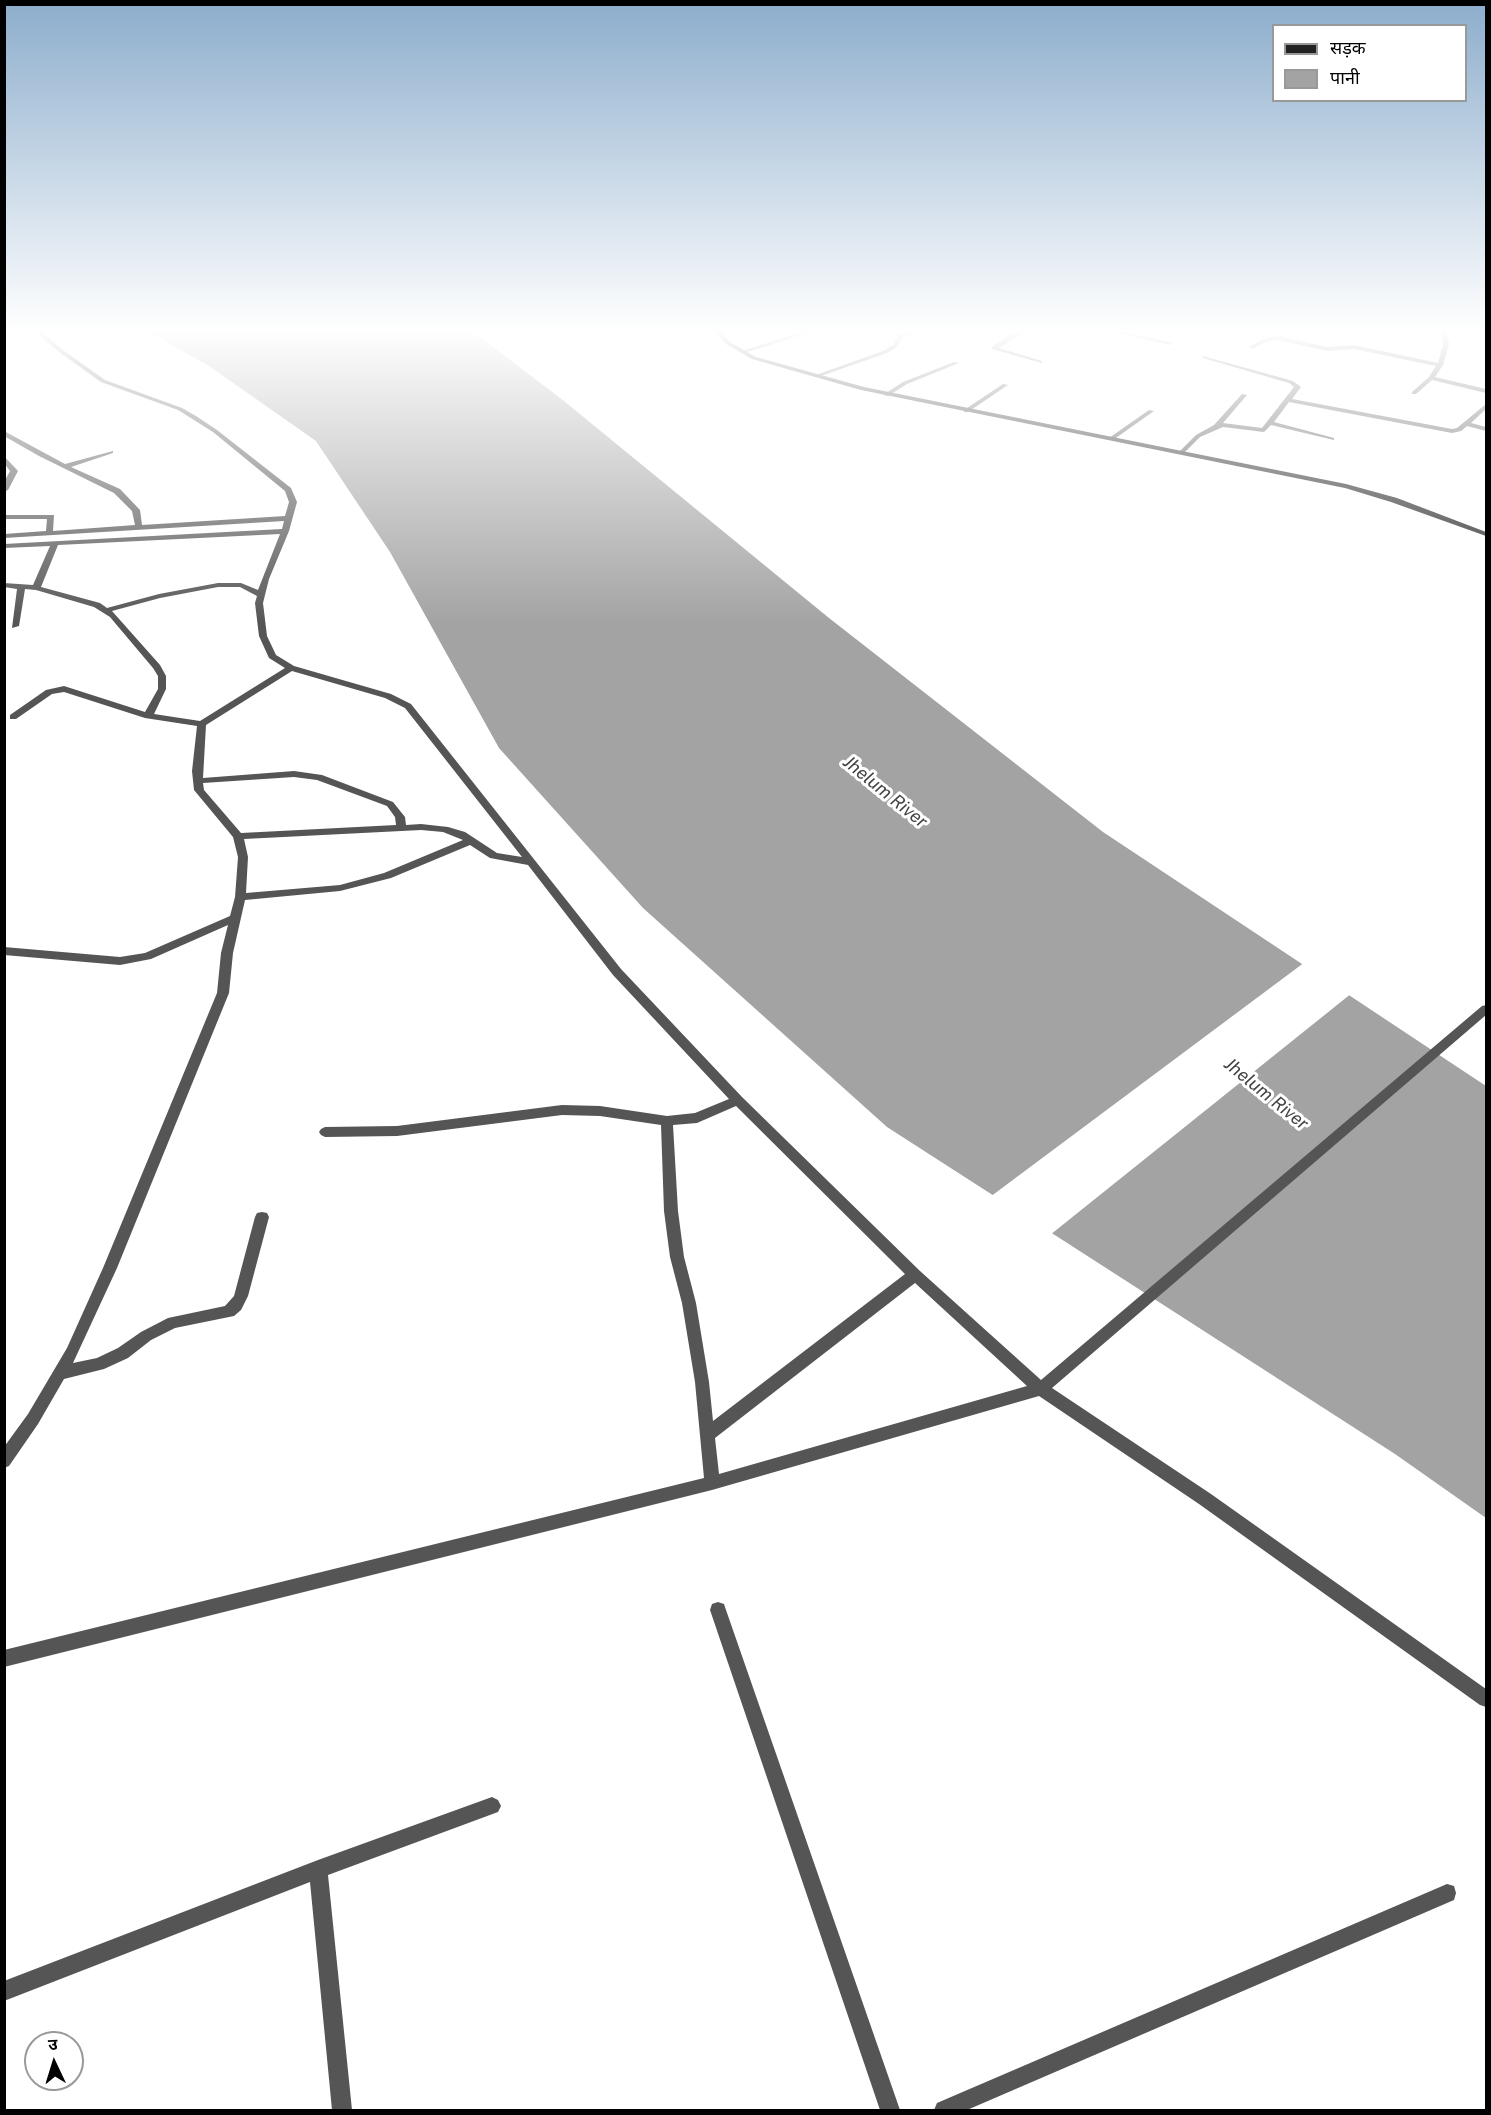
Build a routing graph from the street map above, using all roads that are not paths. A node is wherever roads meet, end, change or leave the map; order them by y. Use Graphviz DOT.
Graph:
graph roads {
  1 [pos="208,427"];
  2 [pos="1047,427"];
  3 [pos="1128,427"];
  4 [pos="1216,427"];
  5 [pos="1224,427"];
  6 [pos="1264,427"];
  7 [pos="1284,427"];
  8 [pos="1429,427"];
  9 [pos="1463,427"];
  10 [pos="4,434"];
  11 [pos="1110,439"];
  12 [pos="1332,439"];
  13 [pos="111,452"];
  14 [pos="1181,453"];
  15 [pos="4,458"];
  16 [pos="66,466"];
  17 [pos="4,490"];
  18 [pos="4,517"];
  19 [pos="287,524"];
  20 [pos="139,528"];
  21 [pos="49,534"];
  22 [pos="1486,534"];
  23 [pos="4,536"];
  24 [pos="56,542"];
  25 [pos="4,546"];
  26 [pos="4,585"];
  27 [pos="22,586"];
  28 [pos="36,588"];
  29 [pos="261,595"];
  30 [pos="107,610"];
  31 [pos="15,626"];
  32 [pos="291,668"];
  33 [pos="148,716"];
  34 [pos="13,717"];
  35 [pos="202,724"];
  36 [pos="198,781"];
  37 [pos="401,828"];
  38 [pos="238,836"];
  39 [pos="470,841"];
  40 [pos="531,862"];
  41 [pos="240,897"];
  42 [pos="235,918"];
  43 [pos="4,951"];
  44 [pos="1486,1009"];
  45 [pos="738,1100"];
  46 [pos="668,1121"];
  47 [pos="325,1132"];
  48 [pos="262,1216"];
  49 [pos="915,1275"];
  50 [pos="60,1373"];
  51 [pos="1041,1389"];
  52 [pos="707,1435"];
  53 [pos="4,1461"];
  54 [pos="712,1483"];
  55 [pos="718,1610"];
  56 [pos="4,1659"];
  57 [pos="1486,1699"];
  58 [pos="492,1806"];
  59 [pos="318,1869"];
  60 [pos="1447,1893"];
  61 [pos="4,1991"];
  62 [pos="342,2110"];
  63 [pos="890,2110"];
  64 [pos="944,2110"];
  1 -- 19 [label="street"];
  2 -- 11 [label="street"];
  3 -- 11 [label="street"];
  4 -- 14 [label="street"];
  5 -- 6 [label="street"];
  7 -- 12 [label="street"];
  8 -- 9 [label="street"];
  10 -- 16 [label="street"];
  11 -- 14 [label="street"];
  13 -- 16 [label="street"];
  14 -- 22 [label="street"];
  15 -- 17 [label="street"];
  16 -- 20 [label="street"];
  18 -- 21 [label="street"];
  19 -- 20 [label="street"];
  19 -- 24 [label="street"];
  19 -- 29 [label="street"];
  20 -- 21 [label="street"];
  21 -- 23 [label="street"];
  24 -- 25 [label="street"];
  24 -- 28 [label="street"];
  26 -- 27 [label="street"];
  27 -- 28 [label="street"];
  27 -- 31 [label="street"];
  28 -- 30 [label="street"];
  29 -- 30 [label="street"];
  29 -- 32 [label="street"];
  30 -- 33 [label="street"];
  32 -- 35 [label="street"];
  32 -- 40 [label="street"];
  33 -- 34 [label="street"];
  33 -- 35 [label="street"];
  35 -- 36 [label="street"];
  36 -- 37 [label="street"];
  36 -- 38 [label="street"];
  37 -- 38 [label="street"];
  37 -- 39 [label="street"];
  38 -- 41 [label="street"];
  39 -- 40 [label="street"];
  39 -- 41 [label="street"];
  40 -- 45 [label="street"];
  41 -- 42 [label="street"];
  42 -- 43 [label="street"];
  42 -- 50 [label="street"];
  44 -- 51 [label="street"];
  45 -- 46 [label="street"];
  45 -- 49 [label="street"];
  46 -- 47 [label="street"];
  46 -- 52 [label="street"];
  48 -- 50 [label="street"];
  49 -- 51 [label="street"];
  49 -- 52 [label="street"];
  50 -- 53 [label="street"];
  51 -- 54 [label="street"];
  51 -- 57 [label="street"];
  52 -- 54 [label="street"];
  54 -- 56 [label="street"];
  55 -- 63 [label="street"];
  58 -- 59 [label="street"];
  59 -- 61 [label="street"];
  59 -- 62 [label="street"];
  60 -- 64 [label="street"];
}
